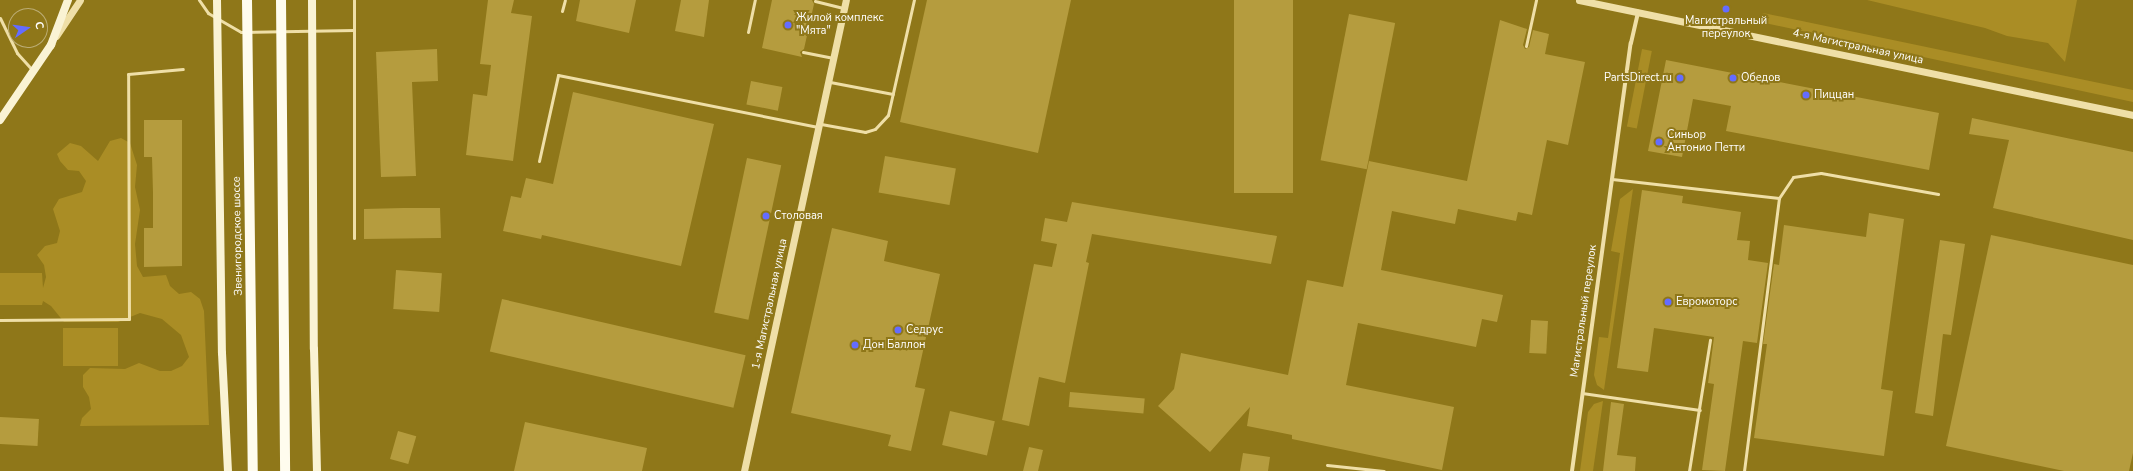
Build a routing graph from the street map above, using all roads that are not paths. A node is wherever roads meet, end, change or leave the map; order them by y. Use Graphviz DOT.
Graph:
graph roads {
  1 [pos="68,0"];
  2 [pos="80,0"];
  3 [pos="199,0"];
  4 [pos="217,0"];
  5 [pos="247,0"];
  6 [pos="281,0"];
  7 [pos="312,0"];
  8 [pos="354,0"];
  9 [pos="565,0"];
  10 [pos="755,0"];
  11 [pos="914,0"];
  12 [pos="1536,0"];
  13 [pos="1579,0"];
  14 [pos="815,1"];
  15 [pos="845,4"];
  16 [pos="562,11"];
  17 [pos="1638,12"];
  18 [pos="0,18"];
  19 [pos="354,30"];
  20 [pos="748,32"];
  21 [pos="51,45"];
  22 [pos="1526,46"];
  23 [pos="803,52"];
  24 [pos="834,58"];
  25 [pos="183,69"];
  26 [pos="34,72"];
  27 [pos="830,82"];
  28 [pos="893,94"];
  29 [pos="2133,115"];
  30 [pos="0,120"];
  31 [pos="820,125"];
  32 [pos="538,160"];
  33 [pos="1612,179"];
  34 [pos="1938,194"];
  35 [pos="1779,198"];
  36 [pos="354,238"];
  37 [pos="0,320"];
  38 [pos="1710,340"];
  39 [pos="1582,393"];
  40 [pos="1700,410"];
  41 [pos="1327,465"];
  42 [pos="228,471"];
  43 [pos="252,471"];
  44 [pos="285,471"];
  45 [pos="317,471"];
  46 [pos="744,471"];
  47 [pos="1384,471"];
  48 [pos="1572,471"];
  49 [pos="1689,471"];
  50 [pos="1744,471"];
  1 -- 21 [label="main road"];
  2 -- 21 [label="street"];
  3 -- 19 [label="lane"];
  4 -- 42 [label="main road, bridge"];
  5 -- 43 [label="main road, Звенигородское шоссе, bridge"];
  6 -- 44 [label="main road, bridge"];
  7 -- 45 [label="main road, bridge"];
  8 -- 19 [label="lane"];
  9 -- 16 [label="lane"];
  10 -- 20 [label="lane"];
  11 -- 28 [label="lane"];
  12 -- 22 [label="lane"];
  13 -- 17 [label="street, 4-я Магистральная улица"];
  14 -- 15 [label="lane"];
  15 -- 24 [label="street, 1-я Магистральная улица"];
  17 -- 29 [label="street, 4-я Магистральная улица"];
  17 -- 33 [label="street, Магистральный переулок"];
  18 -- 26 [label="lane"];
  19 -- 36 [label="lane"];
  21 -- 26 [label="main road"];
  23 -- 24 [label="lane"];
  24 -- 27 [label="street, 1-я Магистральная улица"];
  25 -- 37 [label="lane"];
  26 -- 30 [label="main road"];
  27 -- 28 [label="lane"];
  27 -- 31 [label="street, 1-я Магистральная улица"];
  28 -- 31 [label="lane"];
  31 -- 32 [label="lane"];
  31 -- 46 [label="street, 1-я Магистральная улица"];
  33 -- 35 [label="lane"];
  33 -- 39 [label="street, Магистральный переулок"];
  34 -- 35 [label="lane"];
  35 -- 50 [label="lane"];
  38 -- 40 [label="lane"];
  39 -- 40 [label="lane"];
  39 -- 48 [label="street, Магистральный переулок"];
  40 -- 49 [label="lane"];
  41 -- 47 [label="lane"];
}
